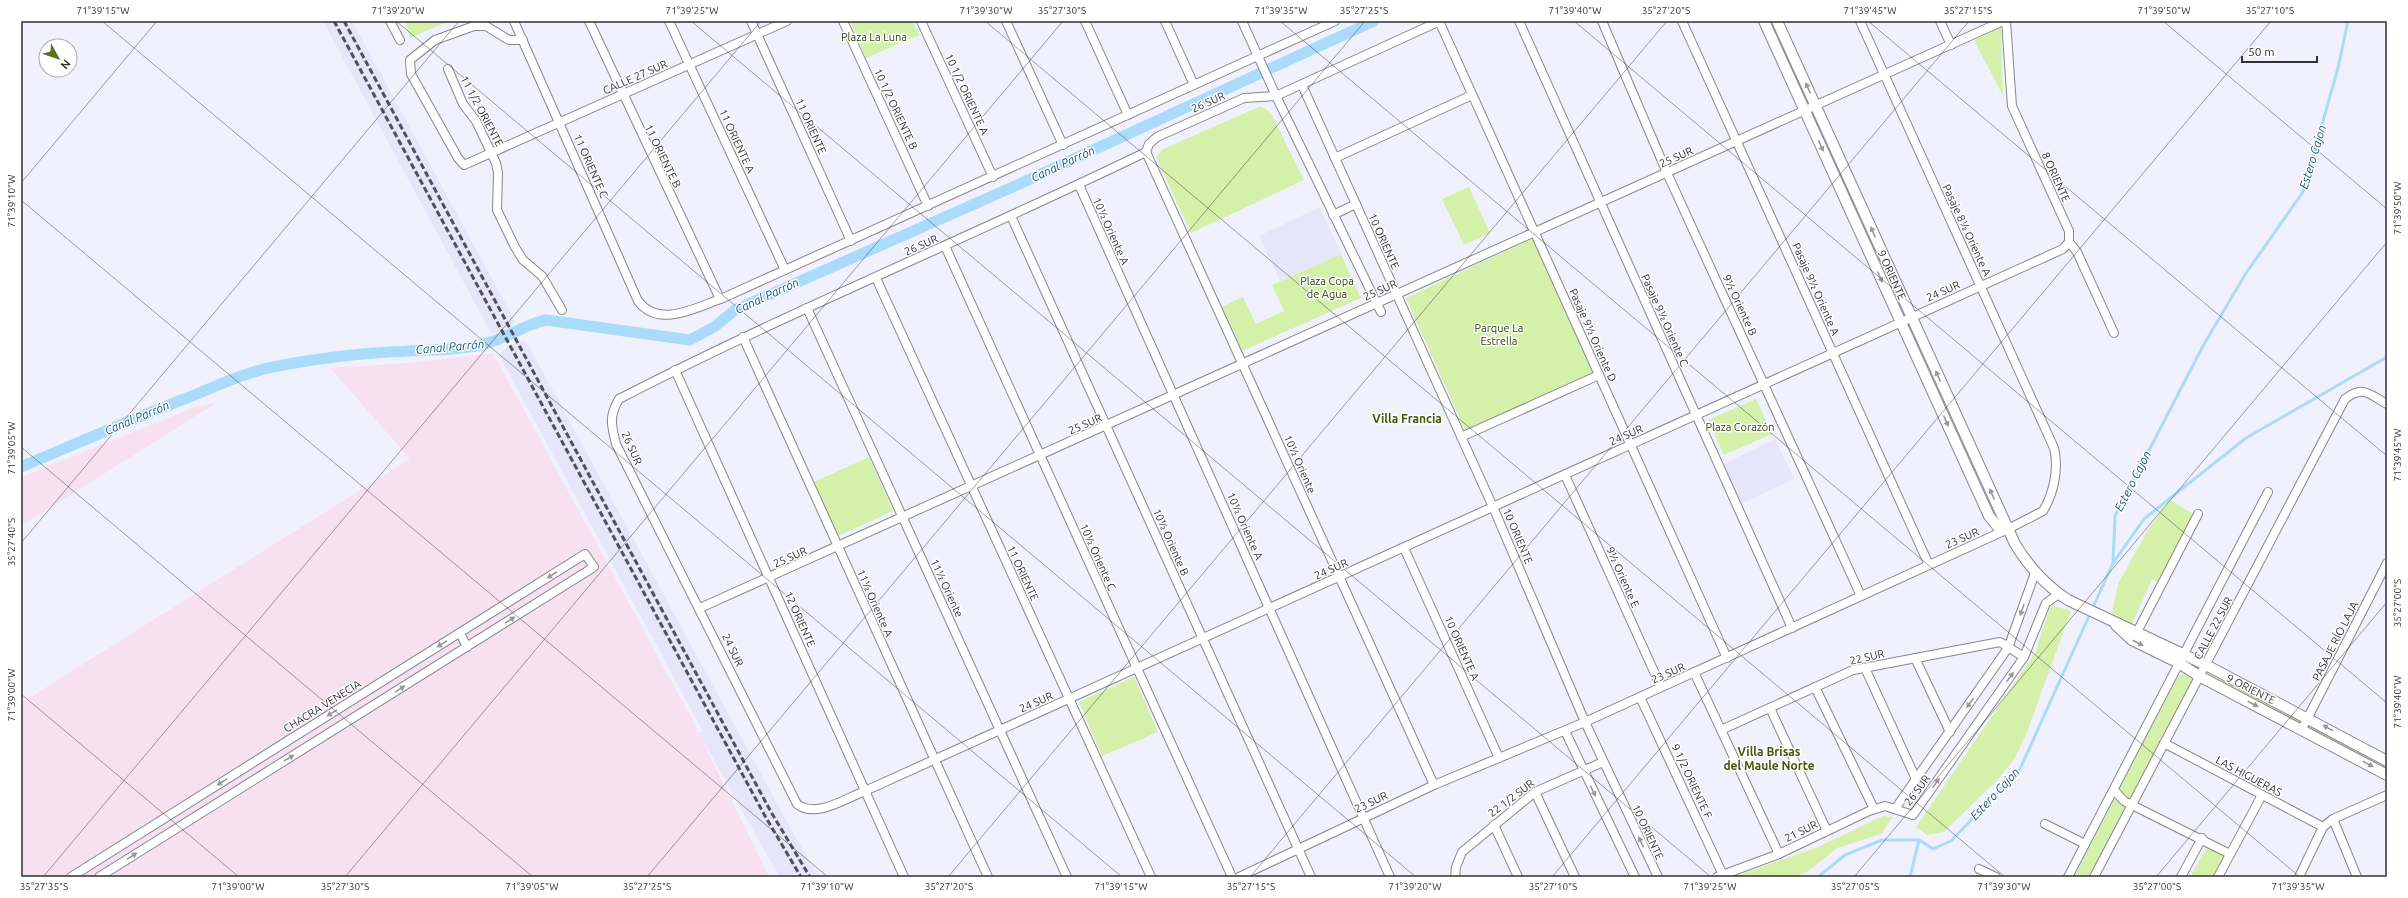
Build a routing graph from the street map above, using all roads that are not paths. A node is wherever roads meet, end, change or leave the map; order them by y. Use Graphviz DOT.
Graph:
graph roads {
  1 [pos="391,21"];
  2 [pos="514,21"];
  3 [pos="589,21"];
  4 [pos="669,21"];
  5 [pos="751,21"];
  6 [pos="788,21"];
  7 [pos="843,21"];
  8 [pos="921,21"];
  9 [pos="1006,21"];
  10 [pos="1085,21"];
  11 [pos="1165,21"];
  12 [pos="1242,21"];
  13 [pos="1335,21"];
  14 [pos="1439,21"];
  15 [pos="1519,21"];
  16 [pos="1602,21"];
  17 [pos="1682,21"];
  18 [pos="1764,21"];
  19 [pos="1777,21"];
  20 [pos="1860,21"];
  21 [pos="1940,21"];
  22 [pos="2005,21"];
  23 [pos="757,34"];
  24 [pos="400,40"];
  25 [pos="523,40"];
  26 [pos="1951,45"];
  27 [pos="1259,56"];
  28 [pos="690,65"];
  29 [pos="448,69"];
  30 [pos="1884,75"];
  31 [pos="1194,85"];
  32 [pos="1302,85"];
  33 [pos="622,95"];
  34 [pos="1472,95"];
  35 [pos="1276,96"];
  36 [pos="1816,106"];
  37 [pos="1805,111"];
  38 [pos="1128,115"];
  39 [pos="560,123"];
  40 [pos="1737,141"];
  41 [pos="1063,145"];
  42 [pos="492,152"];
  43 [pos="1146,152"];
  44 [pos="1335,158"];
  45 [pos="1667,173"];
  46 [pos="993,177"];
  47 [pos="1078,185"];
  48 [pos="1600,203"];
  49 [pos="1356,204"];
  50 [pos="928,206"];
  51 [pos="1333,215"];
  52 [pos="1011,216"];
  53 [pos="1535,233"];
  54 [pos="851,241"];
  55 [pos="2069,242"];
  56 [pos="945,246"];
  57 [pos="785,270"];
  58 [pos="876,278"];
  59 [pos="1981,286"];
  60 [pos="1397,295"];
  61 [pos="720,299"];
  62 [pos="1378,304"];
  63 [pos="807,308"];
  64 [pos="562,310"];
  65 [pos="1382,312"];
  66 [pos="654,314"];
  67 [pos="1912,318"];
  68 [pos="1901,323"];
  69 [pos="2114,333"];
  70 [pos="742,337"];
  71 [pos="1833,354"];
  72 [pos="1243,364"];
  73 [pos="675,370"];
  74 [pos="1599,376"];
  75 [pos="1764,385"];
  76 [pos="1174,396"];
  77 [pos="2387,404"];
  78 [pos="1696,415"];
  79 [pos="1106,426"];
  80 [pos="1461,437"];
  81 [pos="1631,445"];
  82 [pos="2054,448"];
  83 [pos="1040,456"];
  84 [pos="1565,475"];
  85 [pos="972,487"];
  86 [pos="2268,492"];
  87 [pos="1494,507"];
  88 [pos="2198,514"];
  89 [pos="903,518"];
  90 [pos="2008,529"];
  91 [pos="838,547"];
  92 [pos="1404,548"];
  93 [pos="2387,563"];
  94 [pos="1929,565"];
  95 [pos="2034,573"];
  96 [pos="1340,577"];
  97 [pos="769,578"];
  98 [pos="2059,594"];
  99 [pos="1861,596"];
  100 [pos="700,608"];
  101 [pos="1270,608"];
  102 [pos="2108,618"];
  103 [pos="1792,628"];
  104 [pos="2137,632"];
  105 [pos="460,633"];
  106 [pos="1203,638"];
  107 [pos="467,647"];
  108 [pos="2008,648"];
  109 [pos="2024,657"];
  110 [pos="1727,658"];
  111 [pos="1915,658"];
  112 [pos="2181,659"];
  113 [pos="2206,665"];
  114 [pos="1137,668"];
  115 [pos="1865,668"];
  116 [pos="1694,672"];
  117 [pos="2199,676"];
  118 [pos="1815,687"];
  119 [pos="1661,688"];
  120 [pos="1640,697"];
  121 [pos="1069,699"];
  122 [pos="1770,708"];
  123 [pos="2308,717"];
  124 [pos="1585,722"];
  125 [pos="2302,729"];
  126 [pos="1000,730"];
  127 [pos="1721,730"];
  128 [pos="1564,731"];
  129 [pos="1950,732"];
  130 [pos="2164,743"];
  131 [pos="1499,758"];
  132 [pos="259,759"];
  133 [pos="934,760"];
  134 [pos="2387,761"];
  135 [pos="1603,762"];
  136 [pos="1584,770"];
  137 [pos="266,772"];
  138 [pos="2387,775"];
  139 [pos="1916,779"];
  140 [pos="1434,785"];
  141 [pos="865,790"];
  142 [pos="2114,790"];
  143 [pos="1535,792"];
  144 [pos="2262,795"];
  145 [pos="2387,795"];
  146 [pos="2134,805"];
  147 [pos="1874,809"];
  148 [pos="1894,809"];
  149 [pos="171,814"];
  150 [pos="1363,818"];
  151 [pos="2333,819"];
  152 [pos="2045,824"];
  153 [pos="1494,825"];
  154 [pos="179,827"];
  155 [pos="2323,827"];
  156 [pos="1827,831"];
  157 [pos="2202,838"];
  158 [pos="2085,844"];
  159 [pos="1298,850"];
  160 [pos="1779,854"];
  161 [pos="2230,854"];
  162 [pos="1979,869"];
  163 [pos="1720,876"];
  164 [pos="71,877"];
  165 [pos="99,877"];
  166 [pos="904,877"];
  167 [pos="988,877"];
  168 [pos="1067,877"];
  169 [pos="1151,877"];
  170 [pos="1232,877"];
  171 [pos="1239,877"];
  172 [pos="1311,877"];
  173 [pos="1390,877"];
  174 [pos="1455,877"];
  175 [pos="1518,877"];
  176 [pos="1575,877"];
  177 [pos="1635,877"];
  178 [pos="1658,877"];
  179 [pos="1996,877"];
  180 [pos="2068,877"];
  181 [pos="2094,877"];
  182 [pos="2181,877"];
  183 [pos="2218,877"];
  184 [pos="2299,877"];
  185 [pos="2357,877"];
  1 -- 24 [label="street"];
  2 -- 25 [label="street, 11 ORIENTE C"];
  3 -- 33 [label="street, 11 ORIENTE B"];
  4 -- 28 [label="street, 11 ORIENTE A"];
  5 -- 23 [label="street, 11 ORIENTE"];
  6 -- 23 [label="street, CALLE 27 SUR"];
  7 -- 50 [label="street, 10 1/2 ORIENTE B"];
  8 -- 46 [label="street, 10 1/2 ORIENTE A"];
  9 -- 41 [label="street"];
  10 -- 38 [label="street"];
  11 -- 31 [label="street"];
  12 -- 27 [label="street"];
  13 -- 27 [label="street, 26 SUR"];
  14 -- 32 [label="street, 26 SUR"];
  14 -- 34 [label="street, Pasaje 9½ Oriente D"];
  15 -- 48 [label="street, Pasaje 9½ Oriente C"];
  16 -- 45 [label="street, 9½ Oriente B"];
  17 -- 40 [label="street, Pasaje 9½ Oriente A"];
  18 -- 37 [label="street, 9 ORIENTE"];
  36 -- 19 [label="street, 9 ORIENTE, one-way"];
  20 -- 30 [label="street, Pasaje 8½ Oriente A"];
  21 -- 26 [label="street"];
  22 -- 26 [label="street, 25 SUR"];
  22 -- 55 [label="street, 8 ORIENTE"];
  23 -- 28 [label="street, CALLE 27 SUR"];
  23 -- 54 [label="street, 11 ORIENTE"];
  25 -- 39 [label="street, 11 ORIENTE C"];
  25 -- 42 [label="street, CALLE 27 SUR"];
  26 -- 30 [label="street, 25 SUR"];
  27 -- 31 [label="street, 26 SUR"];
  27 -- 35 [label="street"];
  28 -- 33 [label="street, CALLE 27 SUR"];
  28 -- 57 [label="street, 11 ORIENTE A"];
  29 -- 42 [label="street, 11 1/2 ORIENTE"];
  30 -- 36 [label="street, 25 SUR"];
  30 -- 59 [label="street, Pasaje 8½ Oriente A"];
  31 -- 38 [label="street, 26 SUR"];
  32 -- 35 [label="street, 26 SUR"];
  32 -- 44 [label="street, 10 ORIENTE"];
  33 -- 39 [label="street, CALLE 27 SUR"];
  33 -- 61 [label="street, 11 ORIENTE B"];
  34 -- 44 [label="street"];
  34 -- 53 [label="street, Pasaje 9½ Oriente D"];
  35 -- 43 [label="street, 26 SUR"];
  35 -- 51 [label="street"];
  36 -- 37 [label="street, 25 SUR"];
  67 -- 36 [label="street, 9 ORIENTE, one-way"];
  37 -- 40 [label="street, 25 SUR"];
  37 -- 68 [label="street, 9 ORIENTE, one-way"];
  38 -- 41 [label="street, 26 SUR"];
  39 -- 42 [label="street, CALLE 27 SUR"];
  39 -- 66 [label="street, 11 ORIENTE C"];
  40 -- 45 [label="street, 25 SUR"];
  40 -- 71 [label="street, Pasaje 9½ Oriente A"];
  41 -- 46 [label="street, 26 SUR"];
  42 -- 64 [label="street, 11 1/2 ORIENTE"];
  43 -- 47 [label="street, 26 SUR"];
  43 -- 72 [label="street, 10½ Oriente"];
  44 -- 49 [label="street, 10 ORIENTE"];
  45 -- 48 [label="street, 25 SUR"];
  45 -- 75 [label="street, 9½ Oriente B"];
  46 -- 50 [label="street, 26 SUR"];
  47 -- 52 [label="street, 26 SUR"];
  47 -- 76 [label="street, 10½ Oriente A"];
  48 -- 53 [label="street, 25 SUR"];
  48 -- 78 [label="street, Pasaje 9½ Oriente C"];
  49 -- 51 [label="street, 10 ORIENTE"];
  49 -- 60 [label="street, 10 ORIENTE"];
  50 -- 54 [label="street, 26 SUR"];
  51 -- 62 [label="street"];
  52 -- 56 [label="street, 26 SUR"];
  52 -- 79 [label="street, 10½ Oriente B"];
  53 -- 60 [label="street, 25 SUR"];
  53 -- 74 [label="street, Pasaje 9½ Oriente D"];
  54 -- 57 [label="street, 26 SUR"];
  55 -- 59 [label="street, 24 SUR"];
  55 -- 69 [label="street, 8 ORIENTE"];
  56 -- 58 [label="street, 26 SUR"];
  56 -- 83 [label="street, 10½ Oriente C"];
  57 -- 61 [label="street, 26 SUR"];
  58 -- 63 [label="street, 26 SUR"];
  58 -- 85 [label="street, 11 ORIENTE"];
  59 -- 67 [label="street, 24 SUR"];
  59 -- 82 [label="street, Pasaje 8½ Oriente A"];
  60 -- 62 [label="street, 25 SUR"];
  60 -- 80 [label="street, 10 ORIENTE"];
  61 -- 66 [label="street, 26 SUR"];
  62 -- 65 [label="street"];
  62 -- 72 [label="street, 25 SUR"];
  63 -- 70 [label="street, 26 SUR"];
  63 -- 89 [label="street, 11½ Oriente"];
  67 -- 68 [label="street, 24 SUR"];
  90 -- 67 [label="street, 9 ORIENTE, one-way"];
  68 -- 71 [label="street, 24 SUR"];
  68 -- 90 [label="street, 9 ORIENTE, one-way"];
  70 -- 73 [label="street, 26 SUR"];
  70 -- 91 [label="street, 11½ Oriente A"];
  71 -- 75 [label="street, 24 SUR"];
  71 -- 94 [label="street, Pasaje 9½ Oriente A"];
  72 -- 76 [label="street, 25 SUR"];
  72 -- 96 [label="street, 10½ Oriente"];
  73 -- 97 [label="street, 12 ORIENTE"];
  73 -- 100 [label="street, 26 SUR"];
  74 -- 80 [label="street"];
  74 -- 81 [label="street, Pasaje 9½ Oriente D"];
  75 -- 78 [label="street, 24 SUR"];
  75 -- 99 [label="street, 9½ Oriente B"];
  76 -- 79 [label="street, 25 SUR"];
  76 -- 101 [label="street, 10½ Oriente A"];
  77 -- 113 [label="street, CALLE 22 SUR"];
  78 -- 81 [label="street, 24 SUR"];
  78 -- 103 [label="street, Pasaje 9½ Oriente C"];
  79 -- 83 [label="street, 25 SUR"];
  79 -- 106 [label="street, 10½ Oriente B"];
  80 -- 87 [label="street, 10 ORIENTE"];
  81 -- 84 [label="street, 24 SUR"];
  81 -- 110 [label="street, Pasaje 9½ Oriente D"];
  82 -- 90 [label="street, 23 SUR"];
  83 -- 85 [label="street, 25 SUR"];
  83 -- 114 [label="street, 10½ Oriente C"];
  84 -- 87 [label="street, 24 SUR"];
  84 -- 119 [label="street, 9½ Oriente E"];
  85 -- 89 [label="street, 25 SUR"];
  85 -- 121 [label="street, 11 ORIENTE"];
  86 -- 112 [label="street"];
  87 -- 92 [label="street, 24 SUR"];
  87 -- 124 [label="street, 10 ORIENTE"];
  88 -- 104 [label="street"];
  89 -- 91 [label="street, 25 SUR"];
  89 -- 126 [label="street, 11½ Oriente"];
  90 -- 94 [label="street, 23 SUR"];
  90 -- 95 [label="street, 9 ORIENTE"];
  91 -- 97 [label="street, 25 SUR"];
  91 -- 133 [label="street, 11½ Oriente A"];
  92 -- 96 [label="street, 24 SUR"];
  92 -- 131 [label="street, 10 ORIENTE A"];
  93 -- 123 [label="street, PASAJE RÍO LAJA"];
  94 -- 99 [label="street, 23 SUR"];
  95 -- 98 [label="street, 9 ORIENTE"];
  95 -- 108 [label="street, 26 SUR, one-way"];
  96 -- 101 [label="street, 24 SUR"];
  96 -- 140 [label="street, 10½ Oriente"];
  97 -- 100 [label="street, 25 SUR"];
  97 -- 141 [label="street, 12 ORIENTE"];
  98 -- 102 [label="street, 9 ORIENTE"];
  98 -- 109 [label="street, 26 SUR"];
  99 -- 103 [label="street, 23 SUR"];
  100 -- 141 [label="street, 24 SUR"];
  101 -- 106 [label="street, 24 SUR"];
  101 -- 150 [label="street, 10½ Oriente A"];
  102 -- 104 [label="street, 9 ORIENTE"];
  102 -- 112 [label="street, 9 ORIENTE, one-way"];
  103 -- 110 [label="street, 23 SUR"];
  104 -- 112 [label="street, 9 ORIENTE"];
  105 -- 107 [label="street"];
  107 -- 105 [label="street, CHACRA VENECIA, one-way"];
  105 -- 132 [label="street, CHACRA VENECIA, one-way"];
  106 -- 114 [label="street, 24 SUR"];
  106 -- 159 [label="street, 10½ Oriente B"];
  137 -- 107 [label="street, one-way"];
  108 -- 109 [label="street, 22 SUR"];
  108 -- 111 [label="street, 22 SUR"];
  108 -- 129 [label="street, 26 SUR, one-way"];
  148 -- 109 [label="street, 26 SUR, one-way"];
  110 -- 116 [label="street, 23 SUR"];
  111 -- 115 [label="street, 22 SUR"];
  111 -- 129 [label="street"];
  112 -- 113 [label="street, 9 ORIENTE"];
  112 -- 117 [label="street, 9 ORIENTE"];
  112 -- 142 [label="street"];
  113 -- 117 [label="street, CALLE 22 SUR"];
  113 -- 123 [label="street, 9 ORIENTE"];
  114 -- 121 [label="street, 24 SUR"];
  114 -- 170 [label="street, 10½ Oriente C"];
  115 -- 118 [label="street, 22 SUR"];
  115 -- 139 [label="street"];
  116 -- 119 [label="street, 23 SUR"];
  116 -- 127 [label="street"];
  117 -- 125 [label="street, 9 ORIENTE, one-way"];
  117 -- 130 [label="street, CALLE 22 SUR"];
  118 -- 122 [label="street, 22 SUR"];
  118 -- 147 [label="street"];
  119 -- 120 [label="street, 23 SUR"];
  120 -- 124 [label="street, 23 SUR"];
  120 -- 163 [label="street, 9 1/2 ORIENTE F"];
  121 -- 126 [label="street, 24 SUR"];
  121 -- 169 [label="street, 11 ORIENTE"];
  122 -- 127 [label="street, 22 SUR"];
  122 -- 156 [label="street"];
  123 -- 125 [label="street, PASAJE RÍO LAJA"];
  134 -- 123 [label="street, 9 ORIENTE, one-way"];
  124 -- 128 [label="street, 23 SUR"];
  124 -- 135 [label="street, 10 ORIENTE"];
  125 -- 138 [label="street, 9 ORIENTE, one-way"];
  126 -- 133 [label="street, 24 SUR"];
  126 -- 168 [label="street, 11½ Oriente"];
  127 -- 160 [label="street"];
  128 -- 131 [label="street, 23 SUR"];
  128 -- 136 [label="street"];
  129 -- 139 [label="street, 26 SUR"];
  130 -- 144 [label="street, LAS HIGUERAS"];
  130 -- 146 [label="street, CALLE 22 SUR"];
  131 -- 140 [label="street, 23 SUR"];
  132 -- 137 [label="street"];
  132 -- 149 [label="street, CHACRA VENECIA, one-way"];
  133 -- 141 [label="street, 24 SUR"];
  133 -- 167 [label="street, 11½ Oriente A"];
  135 -- 136 [label="street, 22 1/2 SUR"];
  178 -- 135 [label="street, 10 ORIENTE, one-way"];
  136 -- 143 [label="street, 22 1/2 SUR"];
  136 -- 177 [label="street, one-way"];
  137 -- 154 [label="street"];
  139 -- 148 [label="street, 26 SUR"];
  140 -- 150 [label="street, 23 SUR"];
  141 -- 166 [label="street, 12 ORIENTE"];
  142 -- 146 [label="street"];
  142 -- 158 [label="street"];
  143 -- 153 [label="street, 22 1/2 SUR"];
  143 -- 176 [label="street"];
  144 -- 155 [label="street, LAS HIGUERAS"];
  144 -- 161 [label="street"];
  145 -- 151 [label="street"];
  146 -- 157 [label="street"];
  146 -- 181 [label="street, CALLE 22 SUR"];
  147 -- 148 [label="street, 21 SUR"];
  147 -- 156 [label="street, 21 SUR"];
  149 -- 154 [label="street"];
  149 -- 164 [label="street, CHACRA VENECIA"];
  150 -- 159 [label="street, 23 SUR"];
  150 -- 173 [label="street, 10½ Oriente A"];
  151 -- 155 [label="street"];
  151 -- 185 [label="street"];
  152 -- 158 [label="street"];
  153 -- 174 [label="street, 22 1/2 SUR"];
  153 -- 175 [label="street"];
  165 -- 154 [label="street, one-way"];
  155 -- 184 [label="street"];
  156 -- 160 [label="street, 21 SUR"];
  157 -- 161 [label="street"];
  157 -- 182 [label="street"];
  158 -- 180 [label="street"];
  159 -- 171 [label="street, 23 SUR"];
  159 -- 172 [label="street, 10½ Oriente B"];
  160 -- 163 [label="street, 21 SUR"];
  161 -- 183 [label="street"];
  162 -- 179 [label="street"];
}
